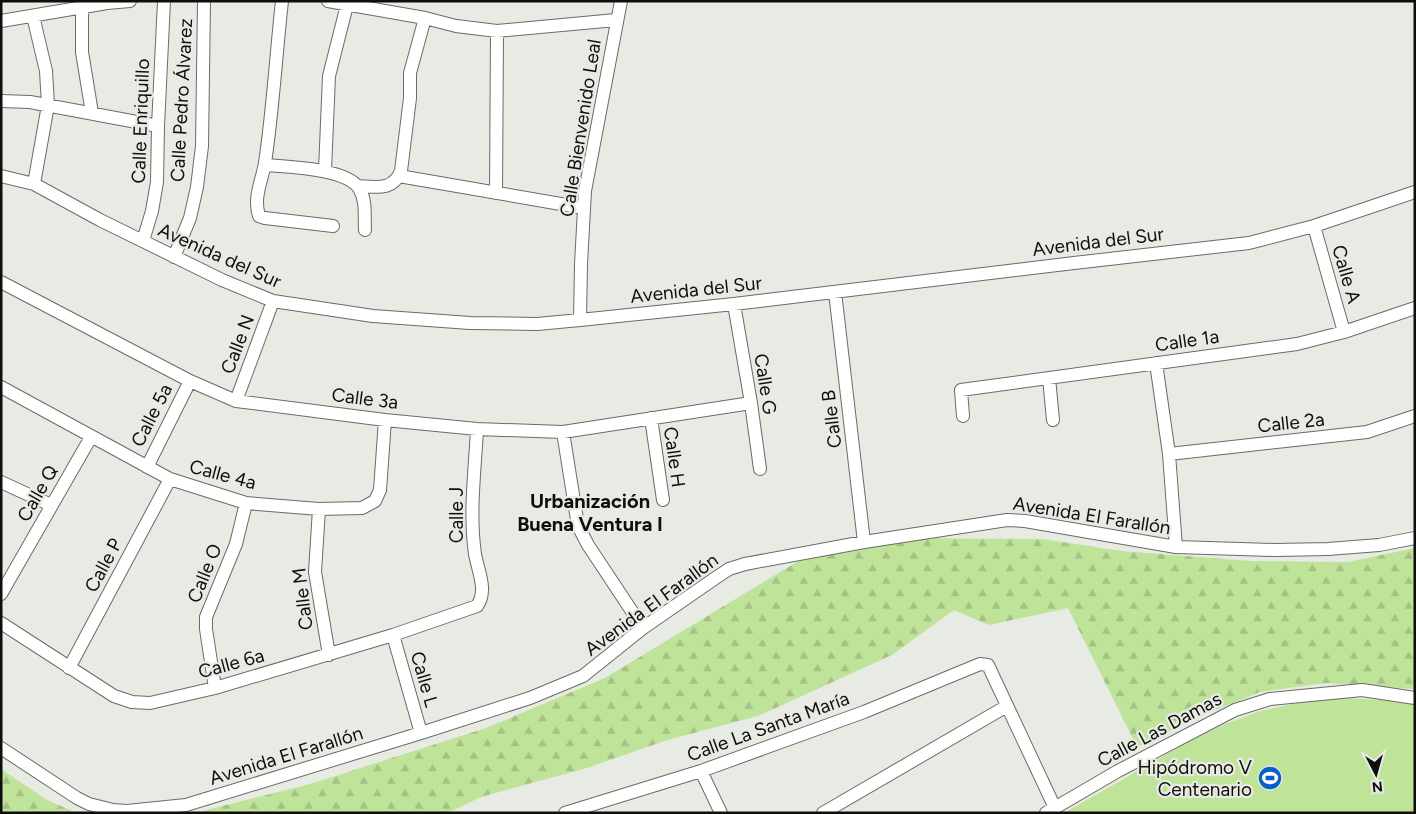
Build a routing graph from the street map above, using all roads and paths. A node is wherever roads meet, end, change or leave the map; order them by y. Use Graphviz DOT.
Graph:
graph roads {
  1 [pos="130,1"];
  2 [pos="164,1"];
  3 [pos="204,1"];
  4 [pos="282,1"];
  5 [pos="328,1"];
  6 [pos="621,1"];
  7 [pos="88,5"];
  8 [pos="347,5"];
  9 [pos="34,16"];
  10 [pos="425,18"];
  11 [pos="616,20"];
  12 [pos="1,21"];
  13 [pos="497,30"];
  14 [pos="1,101"];
  15 [pos="48,105"];
  16 [pos="92,113"];
  17 [pos="158,126"];
  18 [pos="265,164"];
  19 [pos="325,170"];
  20 [pos="1,176"];
  21 [pos="399,176"];
  22 [pos="34,184"];
  23 [pos="358,186"];
  24 [pos="1415,192"];
  25 [pos="496,193"];
  26 [pos="584,208"];
  27 [pos="333,226"];
  28 [pos="1314,226"];
  29 [pos="365,230"];
  30 [pos="142,241"];
  31 [pos="174,257"];
  32 [pos="1,282"];
  33 [pos="835,292"];
  34 [pos="273,301"];
  35 [pos="734,304"];
  36 [pos="1415,308"];
  37 [pos="580,320"];
  38 [pos="1344,332"];
  39 [pos="1156,363"];
  40 [pos="1048,378"];
  41 [pos="190,381"];
  42 [pos="1,387"];
  43 [pos="236,401"];
  44 [pos="751,403"];
  45 [pos="963,416"];
  46 [pos="1415,416"];
  47 [pos="651,418"];
  48 [pos="385,420"];
  49 [pos="1053,420"];
  50 [pos="477,429"];
  51 [pos="563,432"];
  52 [pos="91,437"];
  53 [pos="1169,454"];
  54 [pos="146,467"];
  55 [pos="760,469"];
  56 [pos="170,479"];
  57 [pos="1,482"];
  58 [pos="663,500"];
  59 [pos="246,502"];
  60 [pos="50,505"];
  61 [pos="319,509"];
  62 [pos="1415,538"];
  63 [pos="864,542"];
  64 [pos="1176,547"];
  65 [pos="1,594"];
  66 [pos="482,600"];
  67 [pos="1,623"];
  68 [pos="643,628"];
  69 [pos="393,635"];
  70 [pos="329,656"];
  71 [pos="70,668"];
  72 [pos="215,688"];
  73 [pos="1415,698"];
  74 [pos="1007,706"];
  75 [pos="421,733"];
  76 [pos="1,748"];
  77 [pos="700,770"];
  78 [pos="1051,810"];
  79 [pos="565,813"];
  80 [pos="721,813"];
  81 [pos="823,813"];
  1 -- 7 [label="street"];
  2 -- 17 [label="street, Calle Enriquillo"];
  3 -- 31 [label="street, Calle Pedro Álvarez"];
  4 -- 18 [label="street"];
  5 -- 8 [label="street"];
  6 -- 11 [label="street, Calle Bienvenido Leal"];
  7 -- 9 [label="street"];
  7 -- 16 [label="street"];
  8 -- 10 [label="street"];
  8 -- 19 [label="street"];
  9 -- 12 [label="street"];
  9 -- 15 [label="street"];
  10 -- 13 [label="street"];
  10 -- 21 [label="street"];
  11 -- 13 [label="street"];
  11 -- 26 [label="street, Calle Bienvenido Leal"];
  13 -- 25 [label="street"];
  14 -- 15 [label="street"];
  15 -- 16 [label="street"];
  15 -- 22 [label="street"];
  16 -- 17 [label="street"];
  17 -- 30 [label="street, Calle Enriquillo"];
  18 -- 19 [label="street"];
  18 -- 27 [label="street"];
  19 -- 23 [label="street"];
  20 -- 22 [label="street, Avenida del Sur"];
  21 -- 23 [label="street"];
  21 -- 25 [label="street"];
  22 -- 30 [label="street, Avenida del Sur"];
  23 -- 29 [label="street"];
  24 -- 28 [label="street, Avenida del Sur"];
  25 -- 26 [label="street"];
  26 -- 37 [label="street, Calle Bienvenido Leal"];
  28 -- 33 [label="street, Avenida del Sur"];
  28 -- 38 [label="street, Calle A"];
  30 -- 31 [label="street, Avenida del Sur"];
  31 -- 34 [label="street, Avenida del Sur"];
  32 -- 41 [label="street, Calle 3a"];
  33 -- 35 [label="street, Avenida del Sur"];
  33 -- 63 [label="street, Calle B"];
  34 -- 37 [label="street, Avenida del Sur"];
  34 -- 43 [label="street, Calle N"];
  35 -- 37 [label="street, Avenida del Sur"];
  35 -- 44 [label="street, Calle G"];
  36 -- 38 [label="street, Calle 1a"];
  38 -- 39 [label="street, Calle 1a"];
  39 -- 40 [label="street, Calle 1a"];
  39 -- 53 [label="street"];
  40 -- 45 [label="street, Calle 1a"];
  40 -- 49 [label="street"];
  41 -- 43 [label="street, Calle 3a"];
  41 -- 54 [label="street, Calle 5a"];
  42 -- 52 [label="street, Calle 4a"];
  43 -- 48 [label="street, Calle 3a"];
  44 -- 47 [label="street, Calle 3a"];
  44 -- 55 [label="street, Calle G"];
  46 -- 53 [label="street, Calle 2a"];
  47 -- 51 [label="street, Calle 3a"];
  47 -- 58 [label="street, Calle H"];
  48 -- 50 [label="street, Calle 3a"];
  48 -- 61 [label="street, Calle 4a"];
  50 -- 51 [label="street, Calle 3a"];
  50 -- 66 [label="street, Calle J"];
  51 -- 68 [label="street"];
  52 -- 54 [label="street, Calle 4a"];
  52 -- 60 [label="street, Calle Q"];
  53 -- 64 [label="street"];
  54 -- 56 [label="street, Calle 4a"];
  56 -- 59 [label="street, Calle 4a"];
  56 -- 71 [label="street, Calle P"];
  57 -- 60 [label="street"];
  59 -- 61 [label="street, Calle 4a"];
  59 -- 72 [label="street, Calle O"];
  60 -- 65 [label="street, Calle Q"];
  61 -- 70 [label="street, Calle M"];
  62 -- 64 [label="street, Avenida El Farallón"];
  63 -- 64 [label="street, Avenida El Farallón"];
  63 -- 68 [label="street, Avenida El Farallón"];
  66 -- 69 [label="street, Calle 6a"];
  67 -- 71 [label="street, Calle 6a"];
  68 -- 75 [label="street, Avenida El Farallón"];
  69 -- 70 [label="street, Calle 6a"];
  69 -- 75 [label="street, Calle L"];
  70 -- 72 [label="street, Calle 6a"];
  71 -- 72 [label="street, Calle 6a"];
  73 -- 78 [label="street, Calle Las Damas"];
  74 -- 77 [label="street, Calle La Santa María"];
  74 -- 78 [label="street"];
  74 -- 81 [label="street"];
  75 -- 76 [label="street, Avenida El Farallón"];
  77 -- 79 [label="street, Calle La Santa María"];
  77 -- 80 [label="street"];
}
